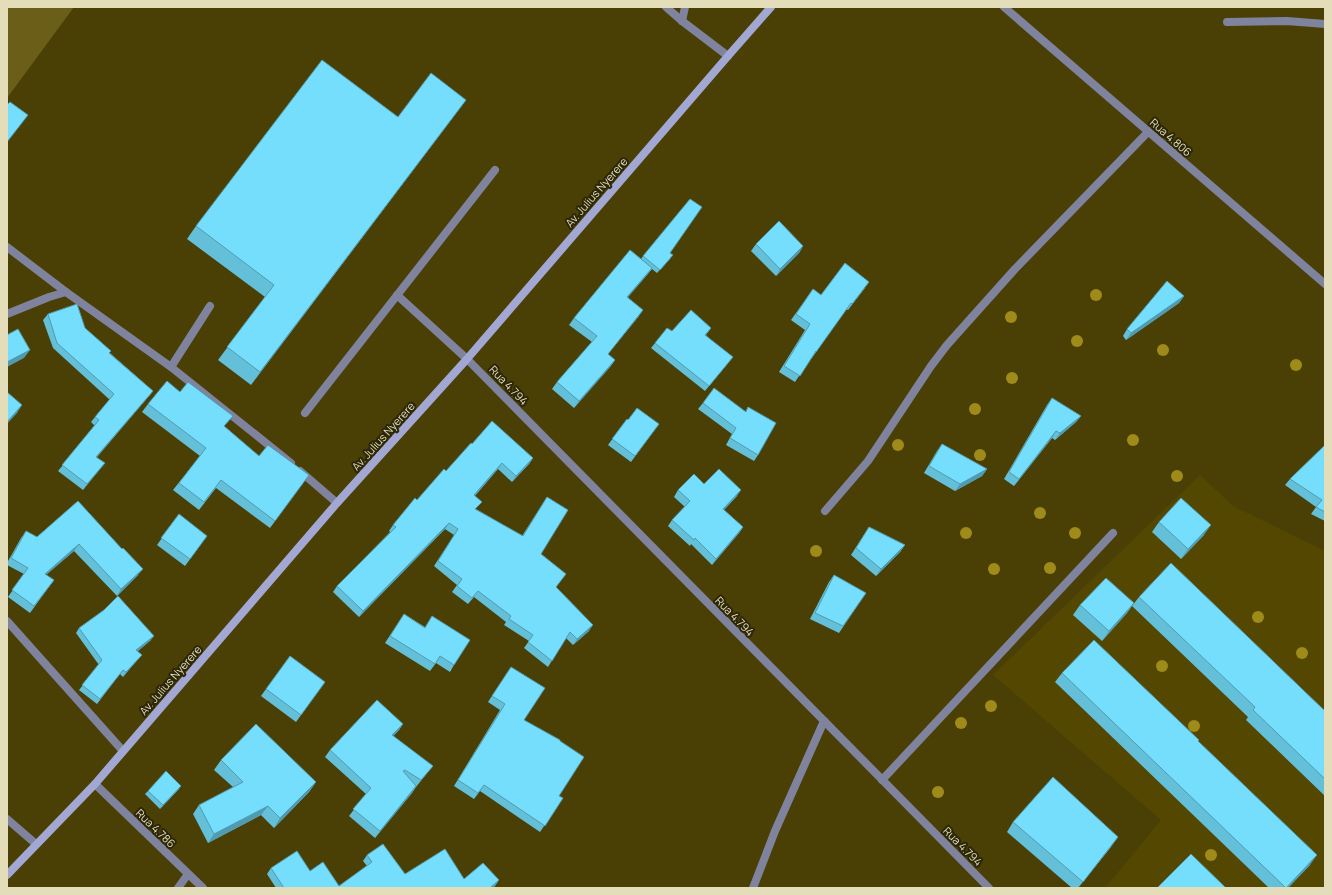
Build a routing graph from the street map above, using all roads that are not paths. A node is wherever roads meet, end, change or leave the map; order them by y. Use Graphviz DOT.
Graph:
graph roads {
  1 [pos="666,7"];
  2 [pos="685,7"];
  3 [pos="772,7"];
  4 [pos="1004,7"];
  5 [pos="682,21"];
  6 [pos="1227,22"];
  7 [pos="1325,24"];
  8 [pos="728,56"];
  9 [pos="1148,132"];
  10 [pos="495,170"];
  11 [pos="7,247"];
  12 [pos="1325,284"];
  13 [pos="66,292"];
  14 [pos="397,295"];
  15 [pos="210,306"];
  16 [pos="7,314"];
  17 [pos="467,359"];
  18 [pos="171,367"];
  19 [pos="304,414"];
  20 [pos="337,503"];
  21 [pos="825,511"];
  22 [pos="1114,534"];
  23 [pos="7,621"];
  24 [pos="824,721"];
  25 [pos="123,751"];
  26 [pos="882,780"];
  27 [pos="95,784"];
  28 [pos="7,819"];
  29 [pos="36,844"];
  30 [pos="188,874"];
  31 [pos="7,876"];
  32 [pos="178,888"];
  33 [pos="203,888"];
  34 [pos="753,888"];
  35 [pos="989,888"];
  1 -- 5 [label="street"];
  2 -- 5 [label="street"];
  3 -- 8 [label="main road, Av. Julius Nyerere"];
  4 -- 9 [label="street, Rua 4.806"];
  5 -- 8 [label="street"];
  6 -- 7 [label="street"];
  8 -- 17 [label="main road, Av. Julius Nyerere"];
  9 -- 12 [label="street, Rua 4.806"];
  9 -- 21 [label="street"];
  10 -- 14 [label="street"];
  11 -- 13 [label="street"];
  13 -- 16 [label="street"];
  13 -- 18 [label="street"];
  14 -- 17 [label="street, Rua 4.794"];
  14 -- 19 [label="street"];
  15 -- 18 [label="street"];
  17 -- 20 [label="main road, Av. Julius Nyerere"];
  17 -- 24 [label="street, Rua 4.794"];
  18 -- 20 [label="street"];
  20 -- 25 [label="main road, Av. Julius Nyerere"];
  22 -- 26 [label="street"];
  23 -- 25 [label="street"];
  24 -- 26 [label="street, Rua 4.794"];
  24 -- 34 [label="street"];
  25 -- 27 [label="main road, Av. Julius Nyerere"];
  26 -- 35 [label="street, Rua 4.794"];
  27 -- 29 [label="main road, Av. Julius Nyerere"];
  27 -- 30 [label="street, Rua 4.786"];
  28 -- 29 [label="street"];
  29 -- 31 [label="main road, Av. Julius Nyerere"];
  30 -- 32 [label="street"];
  30 -- 33 [label="street, Rua 4.786"];
}
